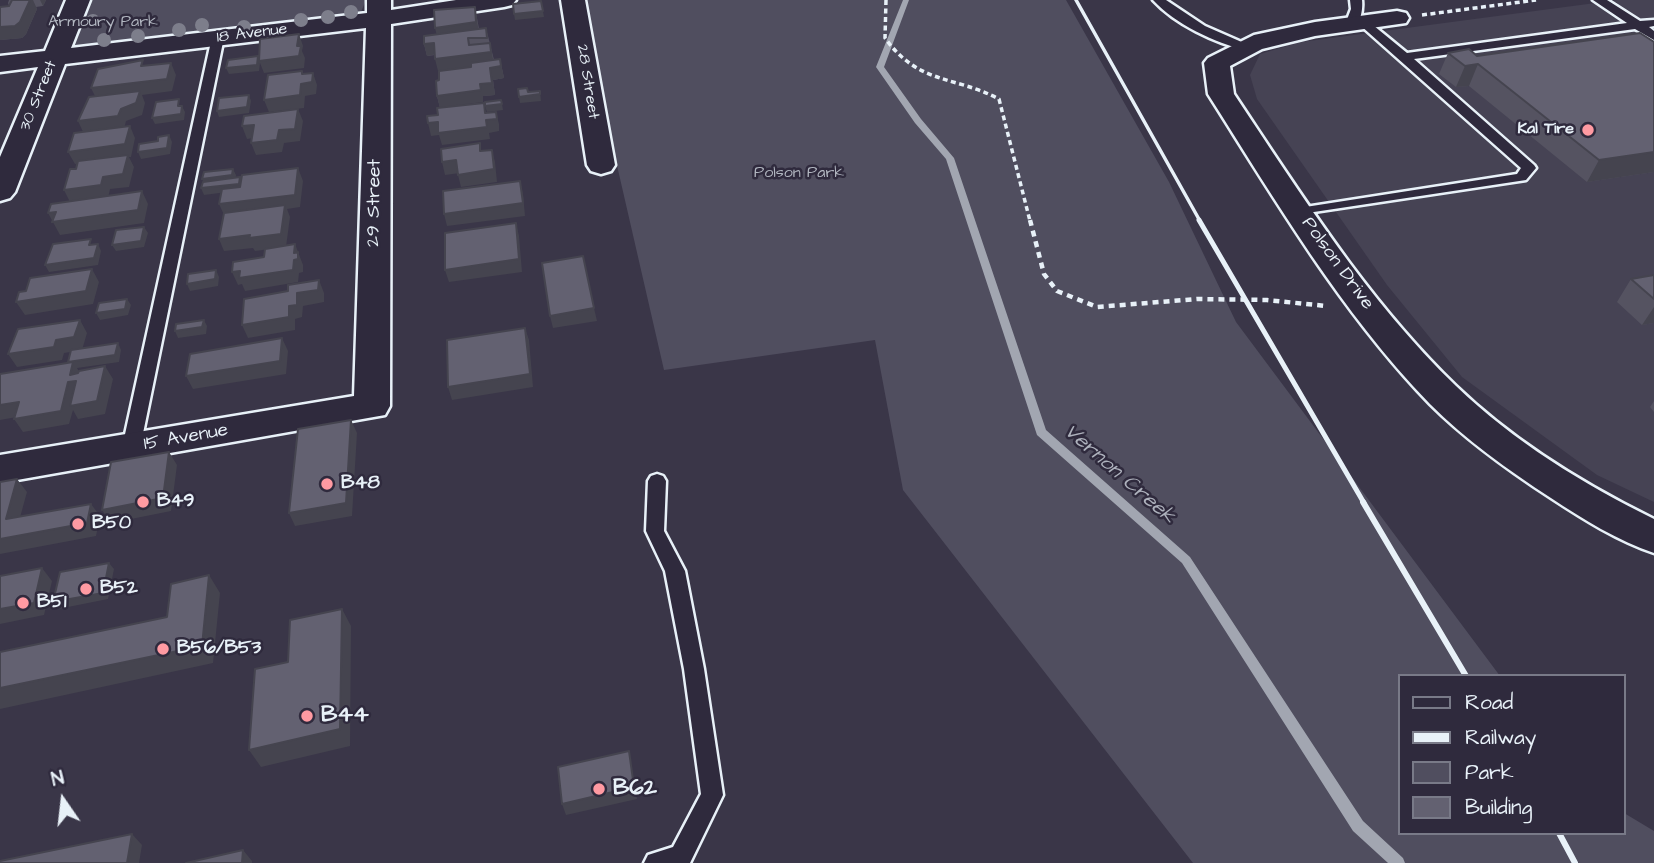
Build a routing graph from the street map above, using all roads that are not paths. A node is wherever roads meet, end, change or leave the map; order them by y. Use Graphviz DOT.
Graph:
graph roads {
  1 [pos="78,0"];
  2 [pos="504,0"];
  3 [pos="573,0"];
  4 [pos="1158,0"];
  5 [pos="1599,0"];
  6 [pos="378,9"];
  7 [pos="1357,16"];
  8 [pos="1397,18"];
  9 [pos="1654,23"];
  10 [pos="1637,25"];
  11 [pos="1654,36"];
  12 [pos="218,37"];
  13 [pos="1247,47"];
  14 [pos="1404,57"];
  15 [pos="55,58"];
  16 [pos="0,64"];
  17 [pos="601,165"];
  18 [pos="0,192"];
  19 [pos="1299,212"];
  20 [pos="372,406"];
  21 [pos="131,448"];
  22 [pos="0,469"];
  23 [pos="657,481"];
  24 [pos="1654,537"];
  25 [pos="656,863"];
  1 -- 15 [label="street, 30 Street"];
  2 -- 6 [label="street, 18 Avenue"];
  3 -- 17 [label="street, 28 Street"];
  4 -- 13 [label="lane"];
  5 -- 10 [label="lane"];
  6 -- 12 [label="street, 18 Avenue"];
  6 -- 20 [label="street, 29 Street"];
  7 -- 8 [label="street, Polson Drive"];
  7 -- 13 [label="street, Polson Drive"];
  7 -- 14 [label="lane"];
  9 -- 10 [label="lane"];
  10 -- 11 [label="lane"];
  10 -- 14 [label="lane"];
  12 -- 15 [label="street, 18 Avenue"];
  12 -- 21 [label="lane"];
  13 -- 19 [label="street, Polson Drive"];
  14 -- 19 [label="lane"];
  15 -- 16 [label="street, 18 Avenue"];
  15 -- 18 [label="street, 30 Street"];
  19 -- 24 [label="street, Polson Drive"];
  20 -- 21 [label="street, 15 Avenue"];
  21 -- 22 [label="street, 15 Avenue"];
  23 -- 25 [label="lane"];
}
